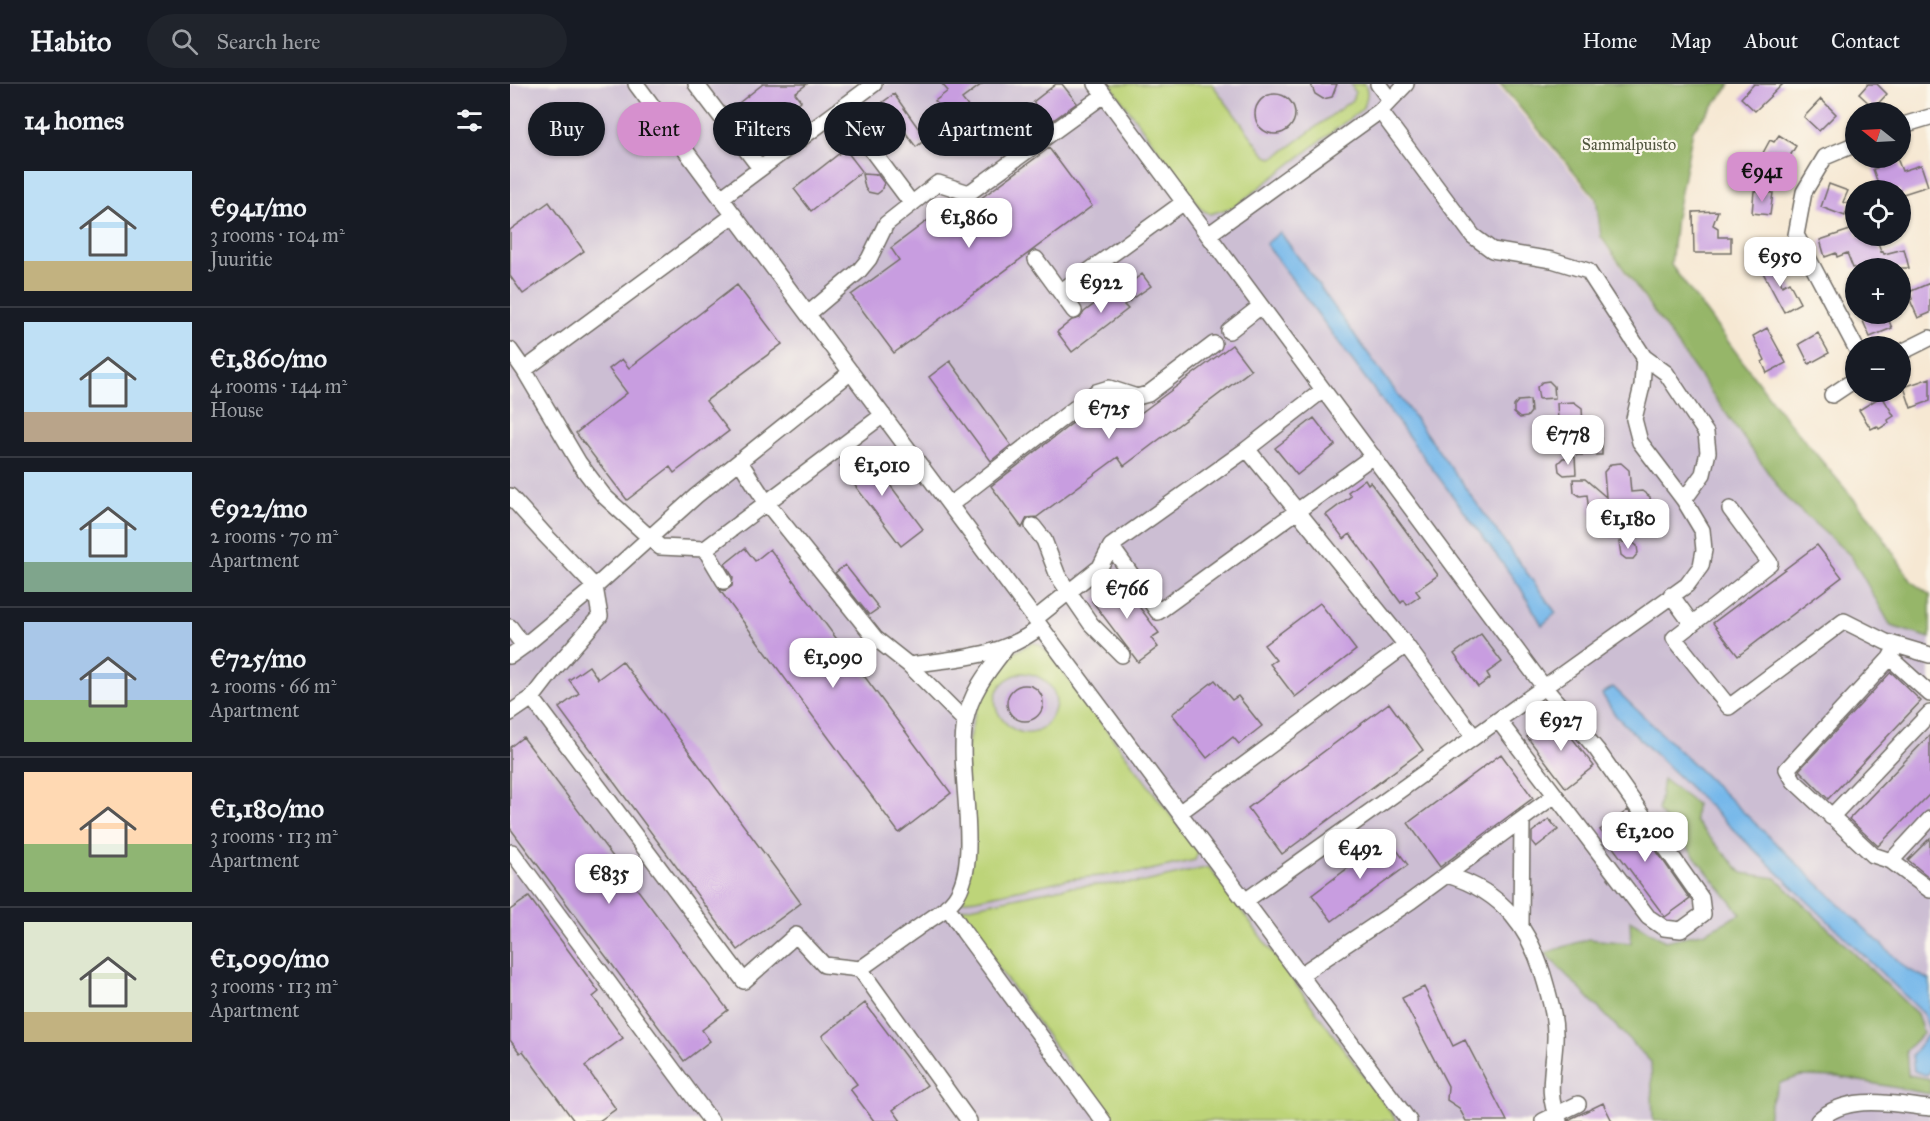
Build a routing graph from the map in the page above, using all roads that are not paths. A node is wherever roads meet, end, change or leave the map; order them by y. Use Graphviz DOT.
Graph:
graph roads {
  1 [pos="636,84"];
  2 [pos="696,84"];
  3 [pos="874,84"];
  4 [pos="1378,84"];
  5 [pos="1406,84"];
  6 [pos="1100,89"];
  7 [pos="850,102"];
  8 [pos="1385,105"];
  9 [pos="1930,117"];
  10 [pos="824,121"];
  11 [pos="1911,123"];
  12 [pos="1845,148"];
  13 [pos="876,156"];
  14 [pos="760,168"];
  15 [pos="721,198"];
  16 [pos="1184,201"];
  17 [pos="912,204"];
  18 [pos="734,215"];
  19 [pos="1208,235"];
  20 [pos="1036,259"];
  21 [pos="1060,292"];
  22 [pos="1261,306"];
  23 [pos="1074,311"];
  24 [pos="808,314"];
  25 [pos="1229,331"];
  26 [pos="1850,336"];
  27 [pos="1930,338"];
  28 [pos="1214,345"];
  29 [pos="1911,347"];
  30 [pos="510,350"];
  31 [pos="1644,357"];
  32 [pos="524,370"];
  33 [pos="851,372"];
  34 [pos="1845,386"];
  35 [pos="1323,390"];
  36 [pos="1832,395"];
  37 [pos="883,415"];
  38 [pos="1247,449"];
  39 [pos="1373,456"];
  40 [pos="740,462"];
  41 [pos="510,496"];
  42 [pos="1684,500"];
  43 [pos="766,502"];
  44 [pos="950,505"];
  45 [pos="1730,509"];
  46 [pos="1298,512"];
  47 [pos="1033,526"];
  48 [pos="649,537"];
  49 [pos="1111,546"];
  50 [pos="705,549"];
  51 [pos="724,581"];
  52 [pos="596,587"];
  53 [pos="1069,592"];
  54 [pos="1671,595"];
  55 [pos="1038,623"];
  56 [pos="1692,624"];
  57 [pos="510,627"];
  58 [pos="1406,645"];
  59 [pos="524,646"];
  60 [pos="1006,648"];
  61 [pos="1894,651"];
  62 [pos="1122,655"];
  63 [pos="1930,655"];
  64 [pos="510,656"];
  65 [pos="909,664"];
  66 [pos="1544,687"];
  67 [pos="1930,694"];
  68 [pos="532,698"];
  69 [pos="510,713"];
  70 [pos="1930,713"];
  71 [pos="1498,720"];
  72 [pos="965,721"];
  73 [pos="1474,737"];
  74 [pos="1555,795"];
  75 [pos="1179,813"];
  76 [pos="1831,817"];
  77 [pos="1930,819"];
  78 [pos="1522,820"];
  79 [pos="510,854"];
  80 [pos="1891,861"];
  81 [pos="1447,875"];
  82 [pos="1930,891"];
  83 [pos="1245,901"];
  84 [pos="947,906"];
  85 [pos="1521,924"];
  86 [pos="860,969"];
  87 [pos="1300,975"];
  88 [pos="1578,1104"];
  89 [pos="1930,1108"];
  90 [pos="1552,1119"];
  91 [pos="711,1121"];
  92 [pos="969,1121"];
  93 [pos="1102,1121"];
  94 [pos="1409,1121"];
  95 [pos="1818,1121"];
  1 -- 15 [label="street"];
  2 -- 14 [label="street"];
  3 -- 7 [label="street"];
  4 -- 8 [label="street"];
  5 -- 8 [label="street"];
  6 -- 16 [label="street"];
  6 -- 17 [label="street"];
  8 -- 19 [label="street"];
  8 -- 31 [label="street"];
  9 -- 11 [label="street"];
  10 -- 14 [label="street"];
  12 -- 26 [label="street"];
  13 -- 17 [label="street"];
  14 -- 15 [label="street"];
  15 -- 18 [label="street"];
  16 -- 19 [label="street"];
  16 -- 21 [label="street"];
  17 -- 24 [label="street"];
  18 -- 24 [label="street"];
  18 -- 32 [label="street"];
  19 -- 22 [label="street"];
  20 -- 21 [label="street"];
  21 -- 23 [label="street"];
  22 -- 25 [label="street"];
  22 -- 35 [label="street"];
  24 -- 33 [label="street"];
  27 -- 29 [label="street"];
  28 -- 44 [label="street"];
  30 -- 32 [label="street"];
  31 -- 42 [label="street"];
  31 -- 42 [label="street"];
  32 -- 48 [label="street"];
  33 -- 37 [label="street"];
  33 -- 40 [label="street"];
  34 -- 36 [label="street"];
  35 -- 38 [label="street"];
  35 -- 39 [label="street"];
  37 -- 43 [label="street"];
  37 -- 44 [label="street"];
  38 -- 46 [label="street"];
  38 -- 49 [label="street"];
  39 -- 46 [label="street"];
  39 -- 66 [label="street"];
  40 -- 43 [label="street"];
  40 -- 48 [label="street"];
  41 -- 52 [label="street"];
  42 -- 54 [label="street"];
  43 -- 50 [label="street"];
  43 -- 65 [label="street"];
  44 -- 55 [label="street"];
  45 -- 56 [label="street"];
  46 -- 49 [label="street"];
  46 -- 58 [label="street"];
  47 -- 53 [label="street"];
  48 -- 50 [label="street"];
  48 -- 52 [label="street"];
  49 -- 53 [label="street"];
  50 -- 51 [label="street"];
  52 -- 59 [label="street"];
  52 -- 68 [label="street"];
  53 -- 55 [label="street"];
  53 -- 62 [label="street"];
  54 -- 56 [label="street"];
  54 -- 66 [label="street"];
  55 -- 60 [label="street"];
  55 -- 75 [label="street"];
  56 -- 61 [label="street"];
  57 -- 59 [label="street"];
  58 -- 73 [label="street"];
  58 -- 75 [label="street"];
  59 -- 64 [label="street"];
  60 -- 65 [label="street"];
  60 -- 72 [label="street"];
  61 -- 63 [label="street"];
  61 -- 67 [label="street"];
  61 -- 76 [label="street"];
  65 -- 72 [label="street"];
  66 -- 71 [label="street"];
  66 -- 74 [label="street"];
  68 -- 69 [label="street"];
  68 -- 86 [label="street"];
  70 -- 76 [label="street"];
  71 -- 73 [label="street"];
  71 -- 74 [label="street"];
  72 -- 84 [label="street"];
  73 -- 83 [label="street"];
  74 -- 78 [label="street"];
  75 -- 83 [label="street"];
  76 -- 80 [label="street"];
  77 -- 80 [label="street"];
  78 -- 81 [label="street"];
  78 -- 85 [label="street"];
  79 -- 91 [label="street"];
  80 -- 82 [label="street"];
  81 -- 85 [label="street"];
  81 -- 87 [label="street"];
  83 -- 87 [label="street"];
  84 -- 86 [label="street"];
  84 -- 93 [label="street"];
  85 -- 90 [label="street"];
  86 -- 92 [label="street"];
  87 -- 94 [label="street"];
  88 -- 90 [label="street"];
  89 -- 95 [label="street"];
}
